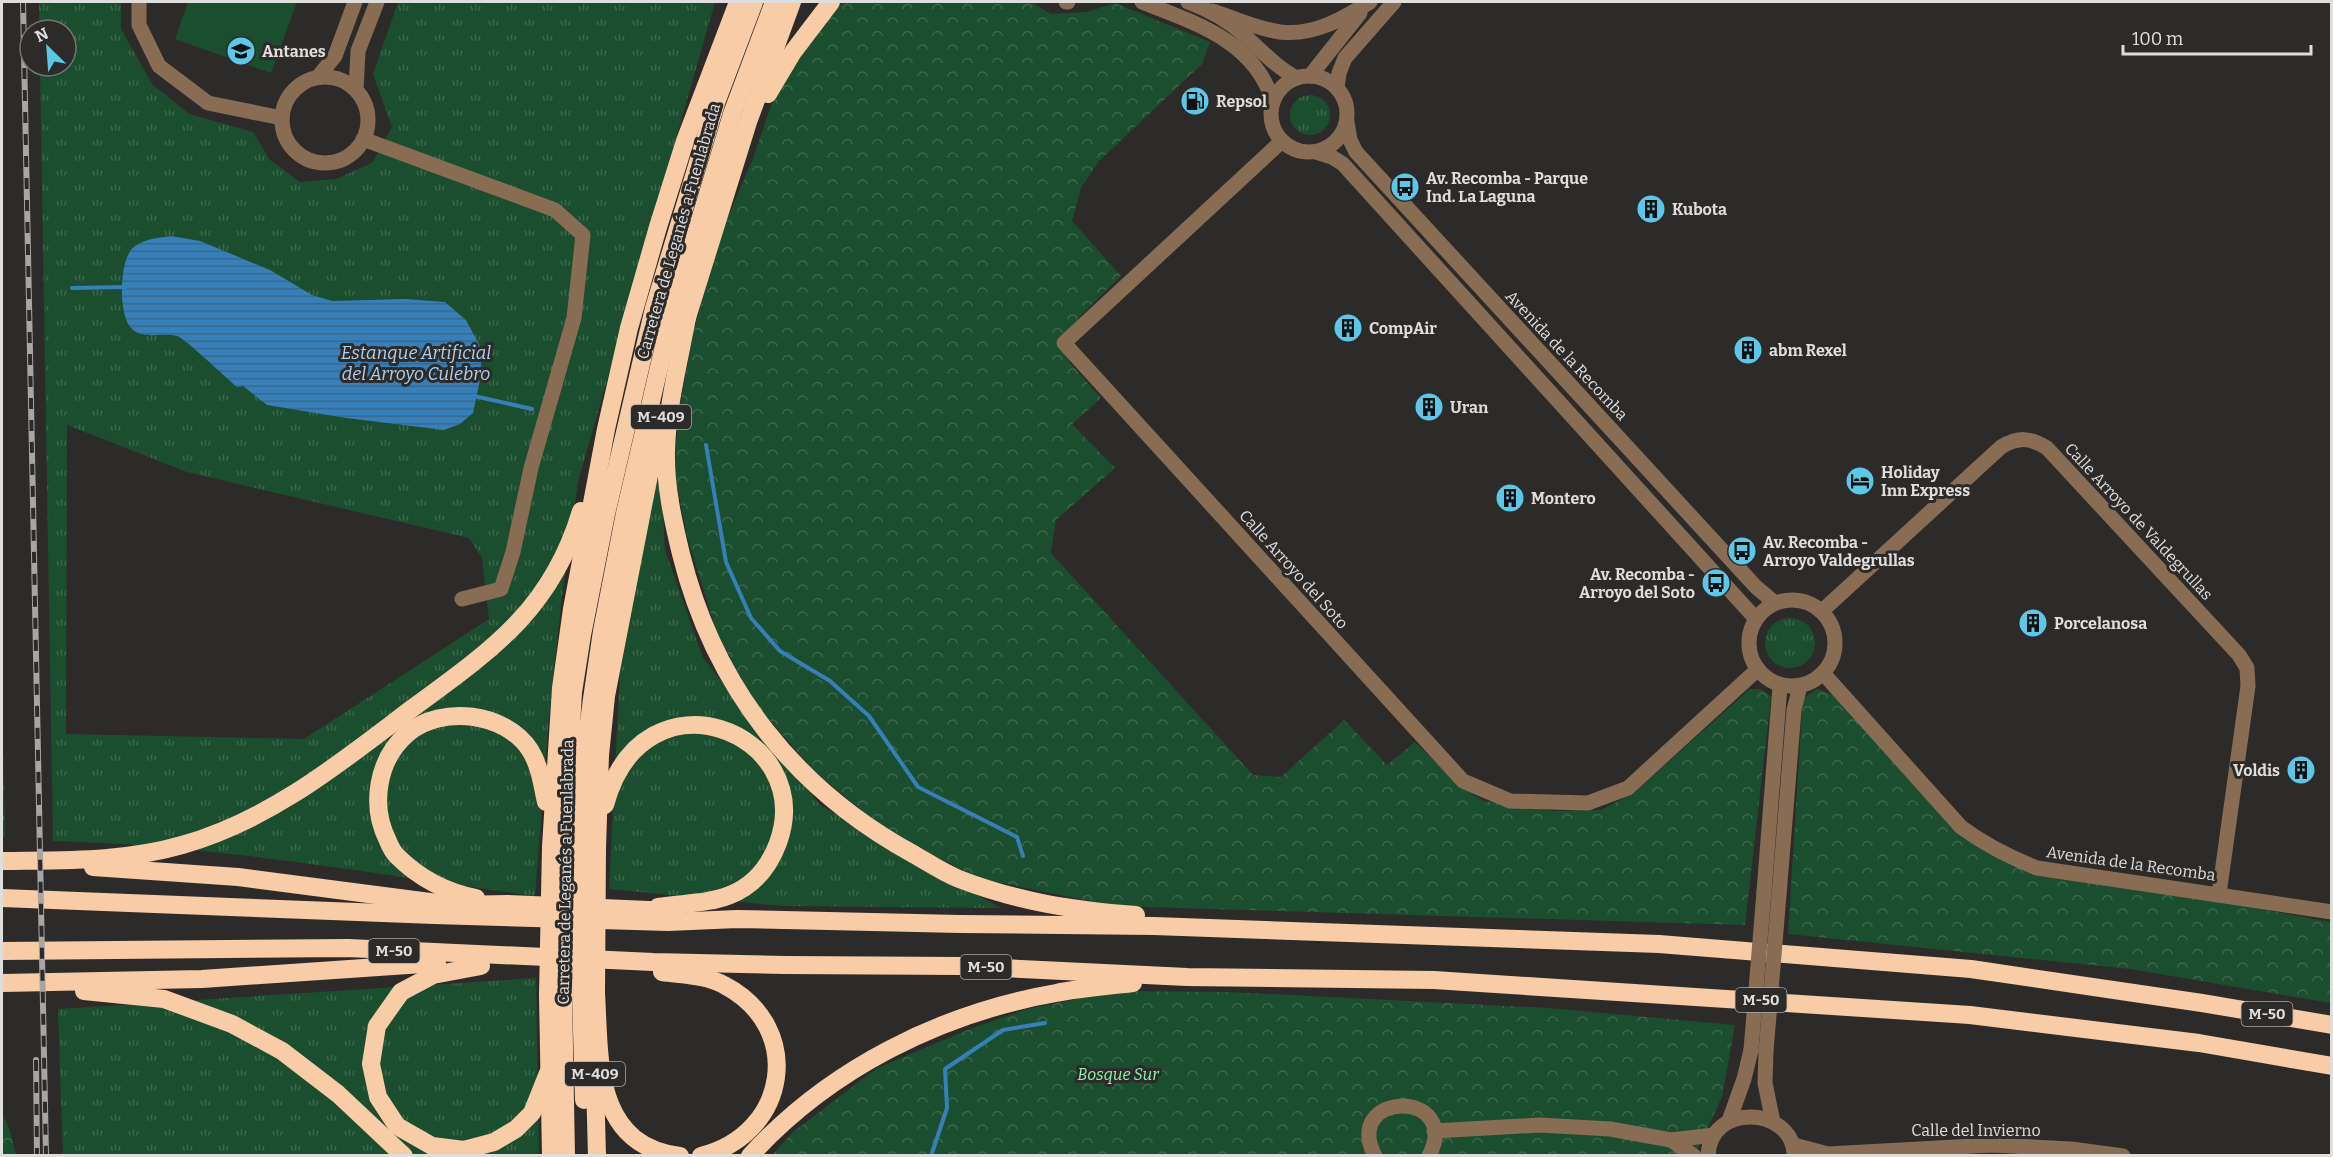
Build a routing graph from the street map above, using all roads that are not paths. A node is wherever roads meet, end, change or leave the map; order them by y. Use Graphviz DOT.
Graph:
graph roads {
  1 [pos="139,2"];
  2 [pos="355,2"];
  3 [pos="377,2"];
  4 [pos="730,2"];
  5 [pos="738,2"];
  6 [pos="754,2"];
  7 [pos="774,2"];
  8 [pos="792,2"];
  9 [pos="831,2"];
  10 [pos="1142,2"];
  11 [pos="1188,2"];
  12 [pos="1370,2"];
  13 [pos="1394,2"];
  14 [pos="1213,11"];
  15 [pos="318,77"];
  16 [pos="1304,77"];
  17 [pos="1337,88"];
  18 [pos="356,90"];
  19 [pos="1273,102"];
  20 [pos="282,118"];
  21 [pos="1347,122"];
  22 [pos="363,139"];
  23 [pos="685,141"];
  24 [pos="1282,141"];
  25 [pos="1316,152"];
  26 [pos="721,203"];
  27 [pos="688,312"];
  28 [pos="606,429"];
  29 [pos="462,599"];
  30 [pos="1775,603"];
  31 [pos="1822,611"];
  32 [pos="1756,619"];
  33 [pos="1758,669"];
  34 [pos="1823,673"];
  35 [pos="1780,686"];
  36 [pos="1800,686"];
  37 [pos="557,847"];
  38 [pos="590,848"];
  39 [pos="2,862"];
  40 [pos="2219,894"];
  41 [pos="2,898"];
  42 [pos="508,904"];
  43 [pos="651,909"];
  44 [pos="2331,912"];
  45 [pos="737,919"];
  46 [pos="1154,926"];
  47 [pos="2,951"];
  48 [pos="785,965"];
  49 [pos="481,966"];
  50 [pos="651,970"];
  51 [pos="1187,976"];
  52 [pos="2,983"];
  53 [pos="572,994"];
  54 [pos="2331,1025"];
  55 [pos="1758,1051"];
  56 [pos="2331,1066"];
  57 [pos="548,1073"];
  58 [pos="1729,1121"];
  59 [pos="1773,1122"];
  60 [pos="1434,1131"];
  61 [pos="1714,1135"];
  62 [pos="1671,1140"];
  63 [pos="1794,1150"];
  64 [pos="1826,1154"];
  65 [pos="404,1155"];
  66 [pos="551,1155"];
  67 [pos="566,1155"];
  68 [pos="585,1155"];
  69 [pos="597,1155"];
  70 [pos="680,1155"];
  71 [pos="701,1155"];
  72 [pos="750,1155"];
  73 [pos="1375,1155"];
  74 [pos="1429,1155"];
  75 [pos="1694,1155"];
  76 [pos="1708,1155"];
  77 [pos="2123,1155"];
  1 -- 20 [label="street"];
  2 -- 15 [label="street"];
  3 -- 18 [label="street"];
  4 -- 23 [label="highway, M-409"];
  5 -- 23 [label="highway, M-409"];
  6 -- 37 [label="highway, Carretera de Leganés a Fuenlabrada / M-409"];
  7 -- 38 [label="highway, Carretera de Leganés a Fuenlabrada / M-409"];
  8 -- 26 [label="highway, M-409"];
  9 -- 26 [label="highway, M-409"];
  10 -- 19 [label="street"];
  11 -- 14 [label="street"];
  12 -- 14 [label="street"];
  12 -- 16 [label="street"];
  13 -- 17 [label="street"];
  14 -- 16 [label="street"];
  15 -- 18 [label="street"];
  15 -- 20 [label="street"];
  16 -- 17 [label="street"];
  16 -- 19 [label="street"];
  17 -- 21 [label="street"];
  18 -- 22 [label="street"];
  19 -- 24 [label="street"];
  20 -- 22 [label="street"];
  21 -- 25 [label="street"];
  21 -- 30 [label="street, Avenida de la Recomba"];
  22 -- 29 [label="street"];
  23 -- 28 [label="highway, M-409"];
  24 -- 25 [label="street"];
  24 -- 33 [label="street, Calle Arroyo del Soto"];
  25 -- 32 [label="street"];
  26 -- 27 [label="highway, M-409"];
  27 -- 38 [label="highway, M-409"];
  27 -- 46 [label="highway"];
  28 -- 37 [label="highway, M-409"];
  28 -- 39 [label="highway"];
  30 -- 31 [label="street"];
  30 -- 32 [label="street"];
  31 -- 34 [label="street"];
  31 -- 40 [label="street, Calle Arroyo de Valdegrullas"];
  32 -- 33 [label="street"];
  33 -- 35 [label="street"];
  34 -- 36 [label="street"];
  34 -- 40 [label="street, Avenida de la Recomba"];
  35 -- 36 [label="street"];
  35 -- 55 [label="street, bridge"];
  36 -- 55 [label="street, bridge"];
  37 -- 42 [label="highway"];
  37 -- 53 [label="highway, Carretera de Leganés a Fuenlabrada / M-409, bridge"];
  38 -- 43 [label="highway"];
  38 -- 53 [label="highway, Carretera de Leganés a Fuenlabrada / M-409, bridge"];
  39 -- 42 [label="highway"];
  40 -- 44 [label="street, Avenida de la Recomba"];
  41 -- 45 [label="highway, M-50"];
  42 -- 43 [label="highway"];
  43 -- 45 [label="highway"];
  45 -- 46 [label="highway, M-50"];
  46 -- 54 [label="highway, M-50"];
  47 -- 48 [label="highway, M-50"];
  48 -- 50 [label="highway"];
  48 -- 51 [label="highway, M-50"];
  49 -- 50 [label="highway"];
  49 -- 52 [label="highway"];
  49 -- 57 [label="highway"];
  50 -- 71 [label="highway"];
  51 -- 56 [label="highway, M-50"];
  51 -- 72 [label="highway"];
  52 -- 65 [label="highway"];
  53 -- 57 [label="highway, M-409"];
  53 -- 67 [label="highway, Carretera de Leganés a Fuenlabrada / M-409"];
  53 -- 68 [label="highway, Carretera de Leganés a Fuenlabrada / M-409"];
  53 -- 69 [label="highway, M-409"];
  53 -- 70 [label="highway"];
  55 -- 58 [label="street"];
  55 -- 59 [label="street"];
  57 -- 66 [label="highway, M-409"];
  58 -- 59 [label="street"];
  58 -- 61 [label="street"];
  59 -- 63 [label="street"];
  60 -- 62 [label="street"];
  60 -- 73 [label="street"];
  60 -- 74 [label="street"];
  61 -- 62 [label="street"];
  61 -- 76 [label="street"];
  62 -- 75 [label="street"];
  63 -- 64 [label="street, Calle del Invierno"];
  64 -- 77 [label="street, Calle del Invierno"];
}
